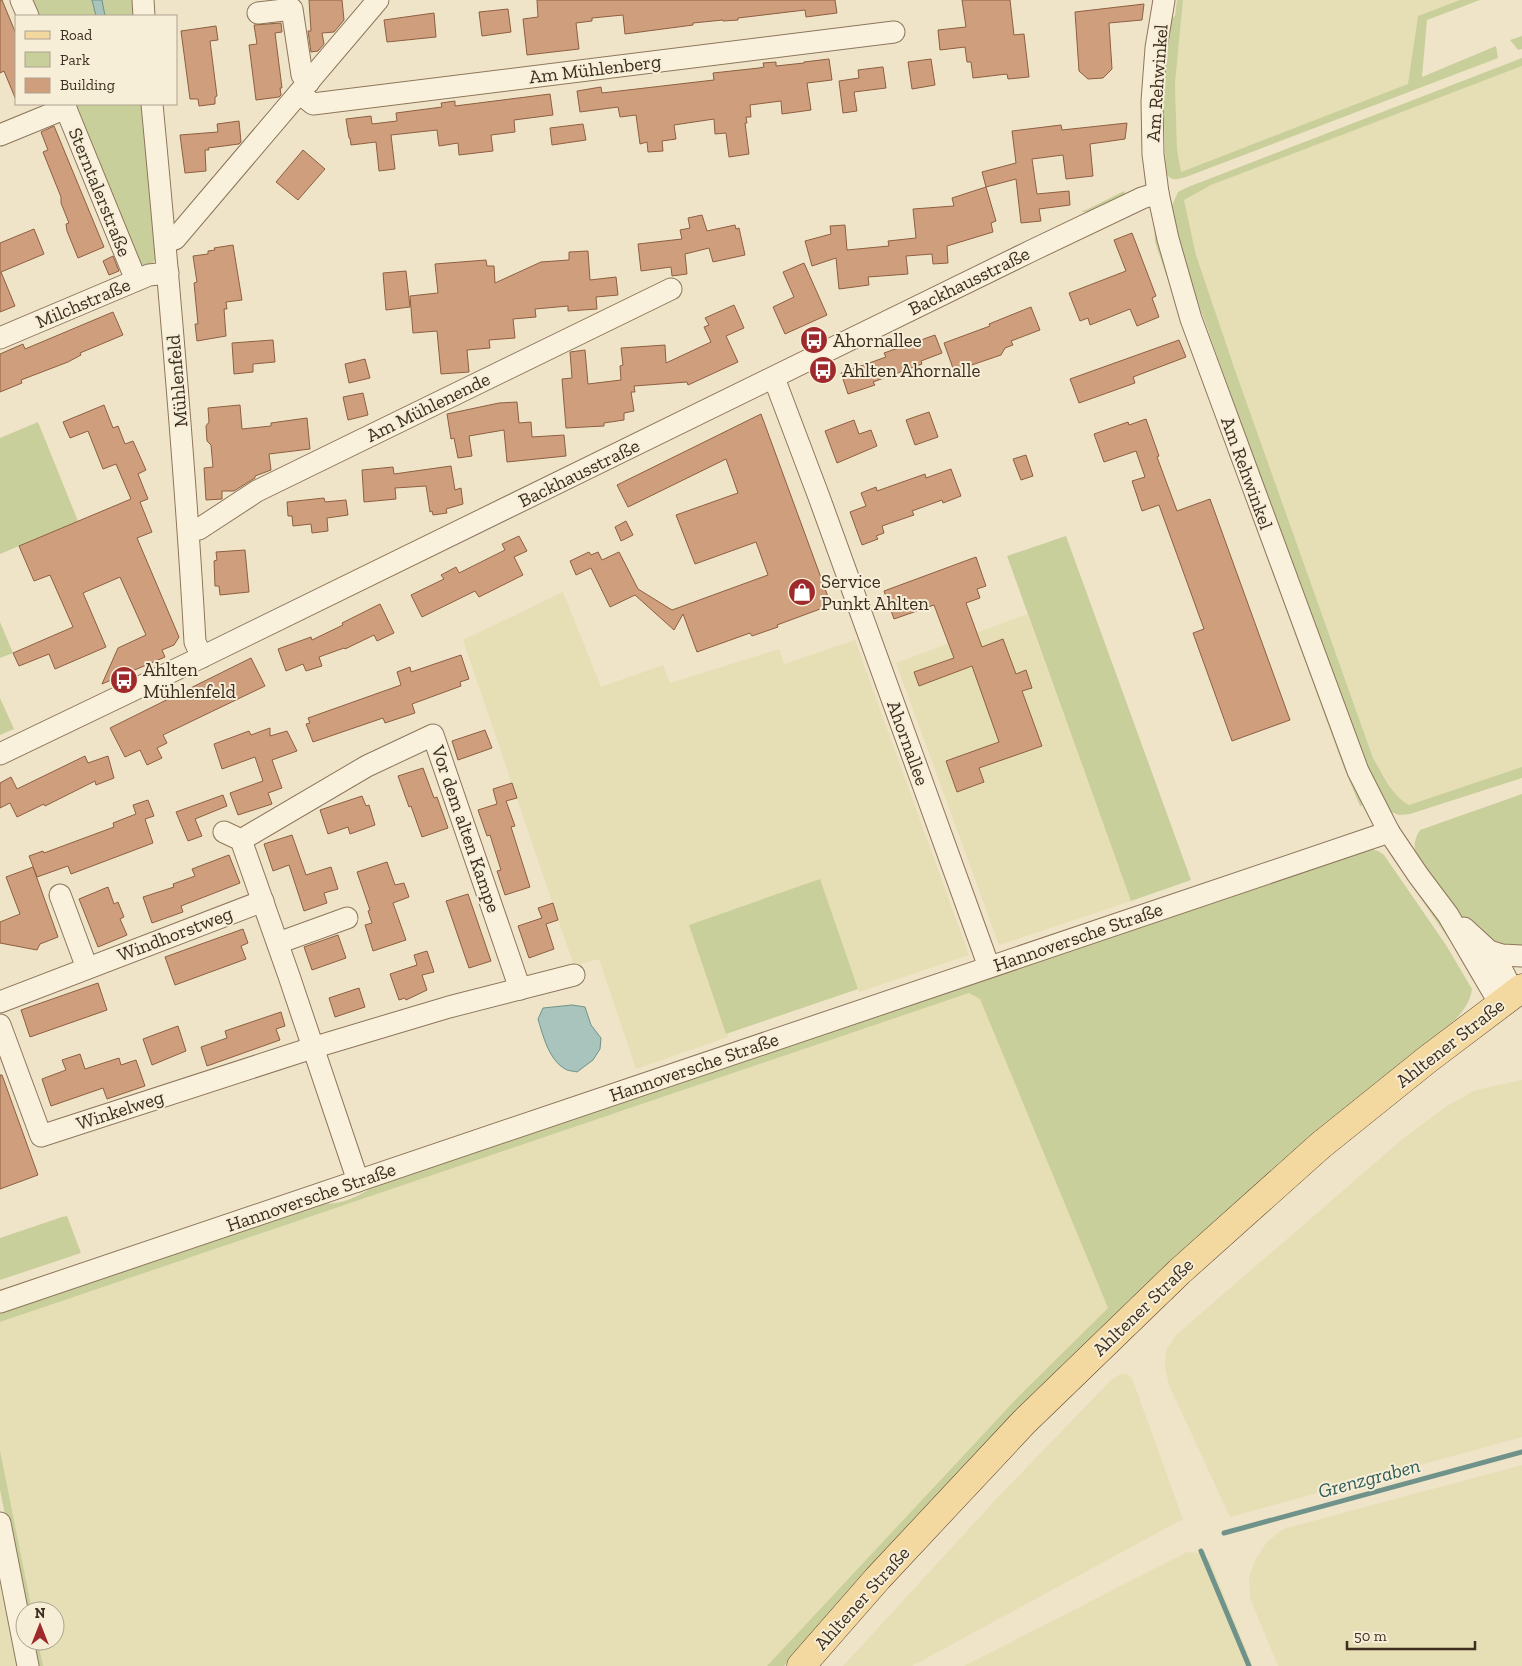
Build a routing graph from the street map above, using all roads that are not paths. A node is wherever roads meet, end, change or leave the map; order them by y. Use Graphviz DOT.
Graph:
graph roads {
  1 [pos="21,0"];
  2 [pos="143,0"];
  3 [pos="378,0"];
  4 [pos="1164,0"];
  5 [pos="258,13"];
  6 [pos="28,15"];
  7 [pos="144,15"];
  8 [pos="894,32"];
  9 [pos="304,88"];
  10 [pos="152,105"];
  11 [pos="65,106"];
  12 [pos="0,135"];
  13 [pos="1158,193"];
  14 [pos="165,240"];
  15 [pos="168,273"];
  16 [pos="136,280"];
  17 [pos="672,289"];
  18 [pos="0,338"];
  19 [pos="774,378"];
  20 [pos="189,532"];
  21 [pos="202,658"];
  22 [pos="0,754"];
  23 [pos="1389,832"];
  24 [pos="60,895"];
  25 [pos="263,901"];
  26 [pos="1448,915"];
  27 [pos="347,918"];
  28 [pos="278,943"];
  29 [pos="1489,950"];
  30 [pos="1522,956"];
  31 [pos="989,967"];
  32 [pos="87,968"];
  33 [pos="574,975"];
  34 [pos="520,989"];
  35 [pos="1512,995"];
  36 [pos="0,1002"];
  37 [pos="0,1025"];
  38 [pos="312,1048"];
  39 [pos="358,1181"];
  40 [pos="0,1302"];
  41 [pos="0,1523"];
  42 [pos="28,1666"];
  43 [pos="801,1666"];
  1 -- 6 [label="street"];
  2 -- 7 [label="street"];
  3 -- 9 [label="street"];
  4 -- 13 [label="street, Am Rehwinkel"];
  5 -- 9 [label="street"];
  8 -- 9 [label="street, Am Mühlenberg"];
  9 -- 14 [label="street"];
  10 -- 14 [label="street, Mühlenfeld"];
  11 -- 12 [label="street"];
  11 -- 16 [label="street, Sterntalerstraße"];
  13 -- 19 [label="street, Backhausstraße"];
  13 -- 23 [label="street, Am Rehwinkel"];
  14 -- 15 [label="street, Mühlenfeld"];
  15 -- 16 [label="street, Milchstraße"];
  15 -- 20 [label="street, Mühlenfeld"];
  16 -- 18 [label="street, Milchstraße"];
  17 -- 20 [label="street, Am Mühlenende"];
  19 -- 21 [label="street, Backhausstraße"];
  19 -- 31 [label="street, Ahornallee"];
  20 -- 21 [label="street, Mühlenfeld"];
  21 -- 22 [label="street, Backhausstraße"];
  23 -- 26 [label="street, Am Rehwinkel"];
  23 -- 31 [label="street, Hannoversche Straße"];
  24 -- 32 [label="street"];
  25 -- 28 [label="street, Vor dem alten Kampe"];
  25 -- 32 [label="street, Windhorstweg"];
  25 -- 34 [label="street, Vor dem alten Kampe"];
  26 -- 29 [label="street, Am Rehwinkel"];
  26 -- 35 [label="street, Am Rehwinkel"];
  27 -- 28 [label="street"];
  28 -- 38 [label="street, Vor dem alten Kampe"];
  29 -- 30 [label="street"];
  29 -- 35 [label="street"];
  31 -- 39 [label="street, Hannoversche Straße"];
  32 -- 36 [label="street, Windhorstweg"];
  33 -- 34 [label="street"];
  34 -- 38 [label="street"];
  35 -- 43 [label="main road, Ahltener Straße"];
  37 -- 38 [label="street, Winkelweg"];
  38 -- 39 [label="street, Vor dem alten Kampe"];
  39 -- 40 [label="street, Hannoversche Straße"];
  41 -- 42 [label="street"];
}
